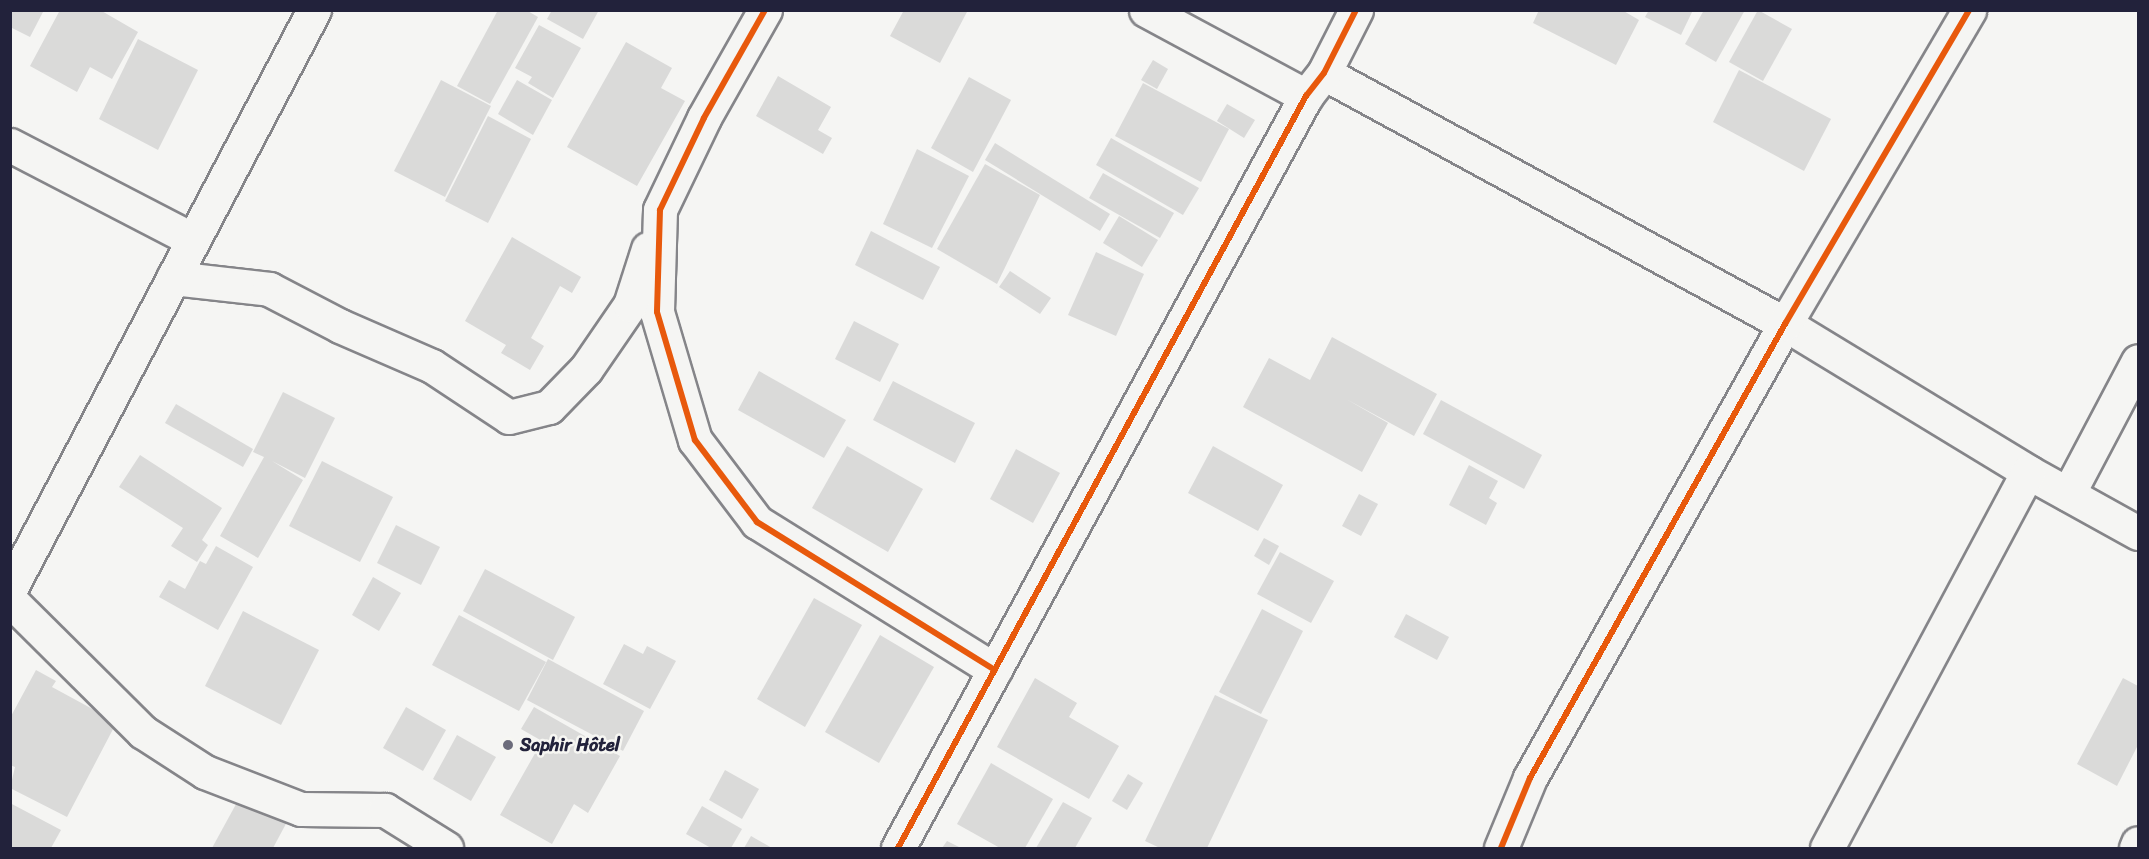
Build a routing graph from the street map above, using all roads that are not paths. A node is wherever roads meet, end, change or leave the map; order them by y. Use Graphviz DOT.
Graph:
graph roads {
  1 [pos="314,10"];
  2 [pos="765,10"];
  3 [pos="1146,10"];
  4 [pos="1356,10"];
  5 [pos="1969,10"];
  6 [pos="1315,84"];
  7 [pos="10,145"];
  8 [pos="660,210"];
  9 [pos="193,240"];
  10 [pos="174,278"];
  11 [pos="1785,324"];
  12 [pos="2139,362"];
  13 [pos="2028,472"];
  14 [pos="2068,494"];
  15 [pos="2139,533"];
  16 [pos="10,590"];
  17 [pos="10,600"];
  18 [pos="995,670"];
  19 [pos="2139,843"];
  20 [pos="446,849"];
  21 [pos="898,849"];
  22 [pos="1501,849"];
  23 [pos="1827,849"];
  24 [pos="2136,849"];
  1 -- 9 [label="street"];
  2 -- 8 [label="street"];
  3 -- 6 [label="street"];
  4 -- 6 [label="street"];
  5 -- 11 [label="street"];
  6 -- 11 [label="street"];
  6 -- 18 [label="street"];
  7 -- 9 [label="street"];
  8 -- 10 [label="street"];
  8 -- 18 [label="street"];
  9 -- 10 [label="street"];
  10 -- 16 [label="street"];
  11 -- 13 [label="street"];
  11 -- 22 [label="street"];
  12 -- 14 [label="street"];
  13 -- 14 [label="street"];
  13 -- 23 [label="street"];
  14 -- 15 [label="street"];
  17 -- 20 [label="street"];
  18 -- 21 [label="street"];
  19 -- 24 [label="street"];
}
